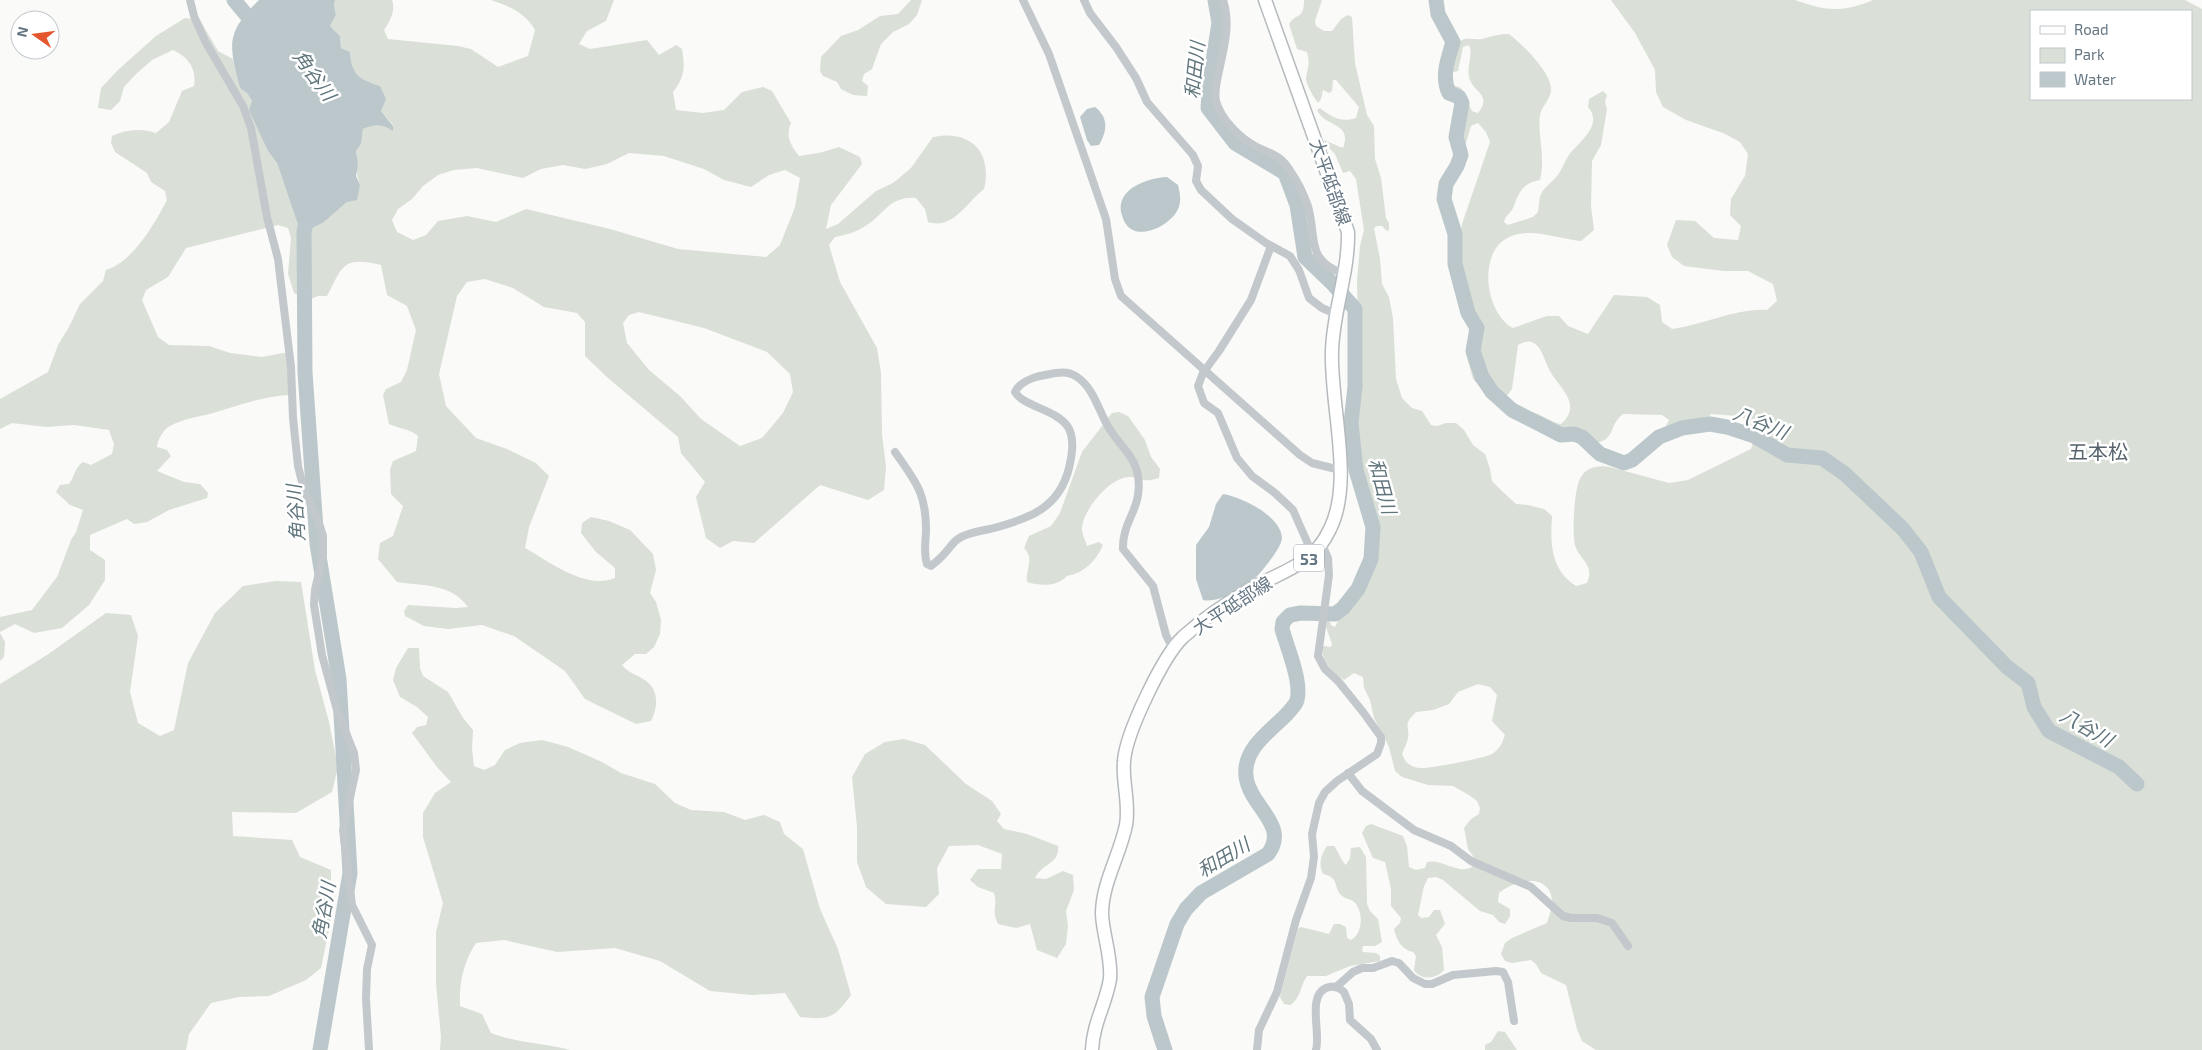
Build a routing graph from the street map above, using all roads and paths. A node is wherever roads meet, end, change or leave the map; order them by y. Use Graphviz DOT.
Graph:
graph roads {
  1 [pos="190,0"];
  2 [pos="1023,0"];
  3 [pos="1084,0"];
  4 [pos="1223,0"];
  5 [pos="1265,0"];
  6 [pos="1271,246"];
  7 [pos="1344,274"];
  8 [pos="1336,314"];
  9 [pos="1206,370"];
  10 [pos="895,452"];
  11 [pos="1340,470"];
  12 [pos="1322,544"];
  13 [pos="1306,560"];
  14 [pos="1173,649"];
  15 [pos="1348,774"];
  16 [pos="1628,946"];
  17 [pos="1336,987"];
  18 [pos="1514,1020"];
  19 [pos="369,1050"];
  20 [pos="1092,1050"];
  21 [pos="1258,1050"];
  22 [pos="1316,1050"];
  23 [pos="1377,1050"];
  1 -- 19 [label="street"];
  2 -- 9 [label="street"];
  3 -- 6 [label="street"];
  4 -- 7 [label="street"];
  5 -- 7 [label="main road, 大平砥部線 / 53"];
  6 -- 8 [label="street"];
  6 -- 9 [label="street"];
  7 -- 8 [label="main road, 大平砥部線 / 53"];
  8 -- 11 [label="main road, 大平砥部線 / 53"];
  9 -- 11 [label="street"];
  9 -- 13 [label="street"];
  10 -- 14 [label="street"];
  11 -- 12 [label="main road, 大平砥部線 / 53"];
  12 -- 13 [label="main road, 大平砥部線 / 53"];
  12 -- 15 [label="street"];
  13 -- 14 [label="main road, 大平砥部線 / 53"];
  14 -- 20 [label="main road, 大平砥部線 / 53"];
  15 -- 16 [label="street"];
  15 -- 21 [label="street"];
  17 -- 18 [label="street"];
  17 -- 22 [label="street"];
  17 -- 23 [label="street"];
}
